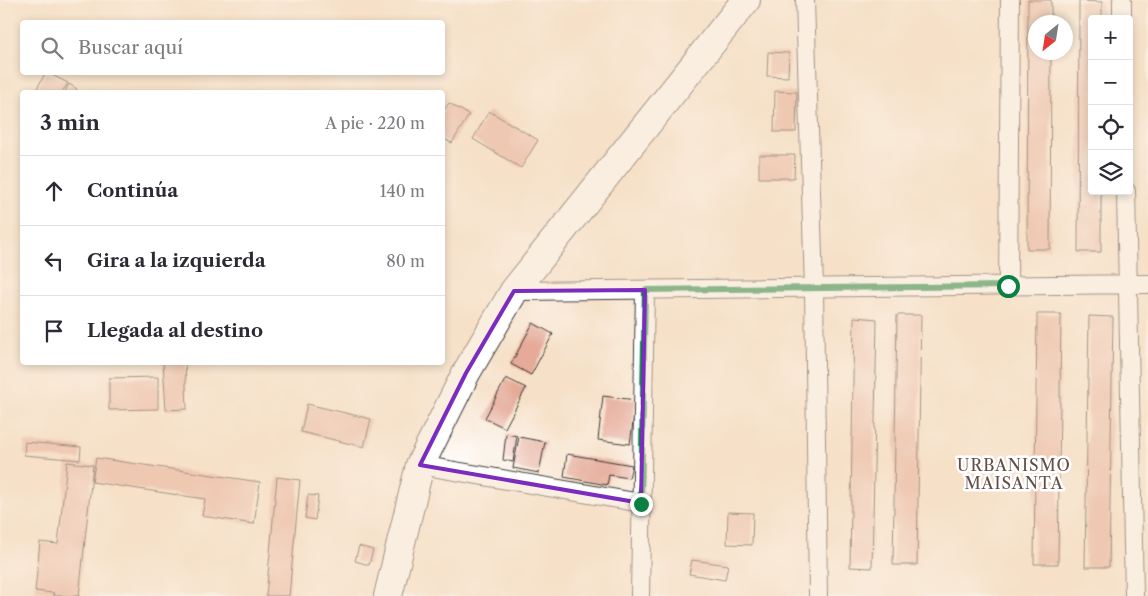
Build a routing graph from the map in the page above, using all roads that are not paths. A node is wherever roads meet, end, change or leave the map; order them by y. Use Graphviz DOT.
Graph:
graph roads {
  1 [pos="746,0"];
  2 [pos="805,0"];
  3 [pos="1010,0"];
  4 [pos="1122,0"];
  5 [pos="1122,15"];
  6 [pos="1126,195"];
  7 [pos="1148,284"];
  8 [pos="1128,285"];
  9 [pos="1008,286"];
  10 [pos="814,288"];
  11 [pos="645,290"];
  12 [pos="514,292"];
  13 [pos="420,465"];
  14 [pos="641,504"];
  15 [pos="388,596"];
  16 [pos="640,596"];
  17 [pos="818,596"];
  18 [pos="1134,596"];
  1 -- 12 [label="highway"];
  2 -- 10 [label="street"];
  3 -- 9 [label="street"];
  4 -- 5 [label="street"];
  6 -- 8 [label="street"];
  7 -- 8 [label="street"];
  8 -- 9 [label="street"];
  8 -- 18 [label="street"];
  9 -- 10 [label="street"];
  10 -- 11 [label="street"];
  10 -- 17 [label="street"];
  11 -- 12 [label="street"];
  11 -- 14 [label="street"];
  12 -- 13 [label="highway"];
  13 -- 14 [label="street"];
  13 -- 15 [label="highway"];
  14 -- 16 [label="street"];
}
